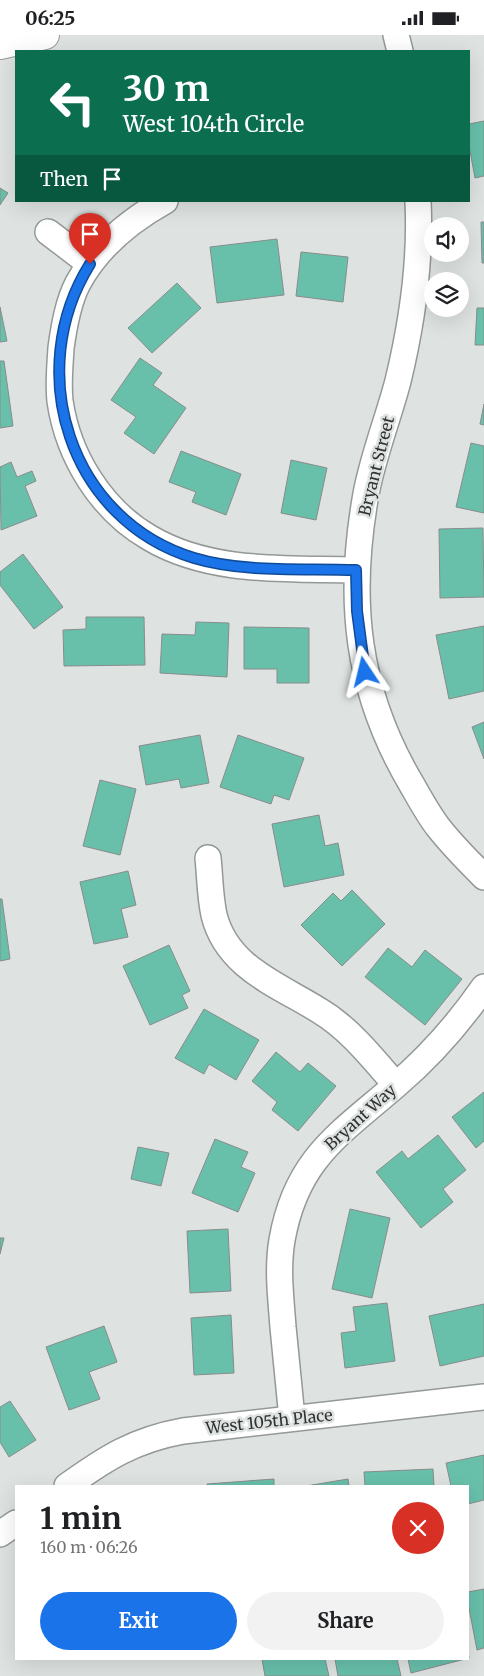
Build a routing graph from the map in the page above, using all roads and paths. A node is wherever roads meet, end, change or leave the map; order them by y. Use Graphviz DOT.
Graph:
graph roads {
  1 [pos="45,35"];
  2 [pos="396,35"];
  3 [pos="0,45"];
  4 [pos="400,50"];
  5 [pos="163,202"];
  6 [pos="418,202"];
  7 [pos="48,232"];
  8 [pos="90,264"];
  9 [pos="356,570"];
  10 [pos="208,858"];
  11 [pos="484,877"];
  12 [pos="484,987"];
  13 [pos="396,1085"];
  14 [pos="484,1397"];
  15 [pos="292,1418"];
  16 [pos="68,1485"];
  17 [pos="15,1524"];
  18 [pos="0,1534"];
  1 -- 3 [label="main road"];
  2 -- 4 [label="street"];
  5 -- 8 [label="street"];
  6 -- 9 [label="street, Bryant Street"];
  7 -- 8 [label="street"];
  8 -- 9 [label="street"];
  9 -- 11 [label="street, Bryant Street"];
  10 -- 13 [label="street"];
  12 -- 13 [label="street, Bryant Way"];
  13 -- 15 [label="street, Bryant Way"];
  14 -- 15 [label="street, West 105th Place"];
  15 -- 16 [label="street, West 105th Place"];
  17 -- 18 [label="street"];
}
